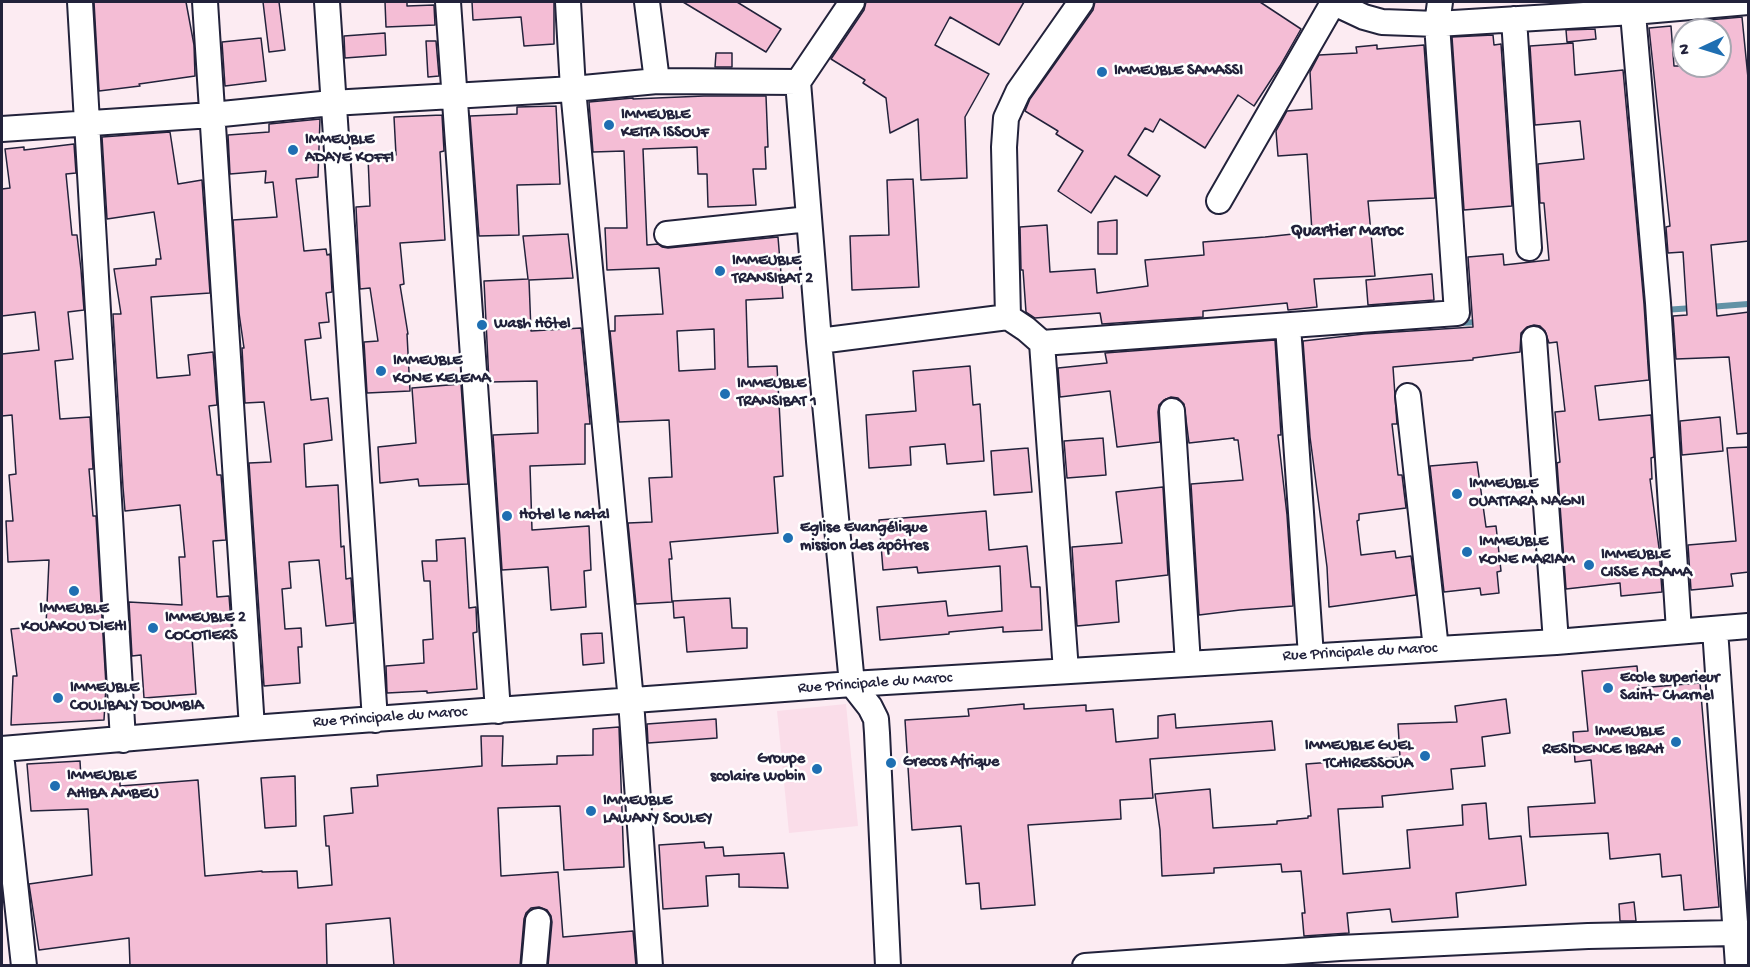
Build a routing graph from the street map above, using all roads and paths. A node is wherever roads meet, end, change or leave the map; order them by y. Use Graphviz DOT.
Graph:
graph roads {
  1 [pos="80,2"];
  2 [pos="205,2"];
  3 [pos="327,2"];
  4 [pos="448,2"];
  5 [pos="568,2"];
  6 [pos="647,2"];
  7 [pos="852,2"];
  8 [pos="1081,2"];
  9 [pos="1332,2"];
  10 [pos="1749,2"];
  11 [pos="1632,7"];
  12 [pos="1438,13"];
  13 [pos="1514,19"];
  14 [pos="657,81"];
  15 [pos="798,82"];
  16 [pos="573,88"];
  17 [pos="454,95"];
  18 [pos="333,103"];
  19 [pos="212,115"];
  20 [pos="88,124"];
  21 [pos="2,129"];
  22 [pos="1219,201"];
  23 [pos="809,219"];
  24 [pos="667,234"];
  25 [pos="1529,248"];
  26 [pos="1008,317"];
  27 [pos="1288,326"];
  28 [pos="1534,339"];
  29 [pos="819,341"];
  30 [pos="1042,344"];
  31 [pos="1408,396"];
  32 [pos="1172,411"];
  33 [pos="1749,626"];
  34 [pos="1715,629"];
  35 [pos="1679,631"];
  36 [pos="1556,642"];
  37 [pos="1436,649"];
  38 [pos="1311,656"];
  39 [pos="1188,664"];
  40 [pos="1066,671"];
  41 [pos="852,684"];
  42 [pos="631,701"];
  43 [pos="498,711"];
  44 [pos="375,720"];
  45 [pos="252,728"];
  46 [pos="123,740"];
  47 [pos="2,749"];
  48 [pos="2,763"];
  49 [pos="538,921"];
  50 [pos="1735,933"];
  51 [pos="1392,956"];
  52 [pos="24,966"];
  53 [pos="534,966"];
  54 [pos="650,966"];
  55 [pos="888,966"];
  56 [pos="1085,966"];
  57 [pos="1738,966"];
  1 -- 20 [label="street"];
  2 -- 19 [label="street"];
  3 -- 18 [label="street"];
  4 -- 17 [label="street"];
  5 -- 16 [label="street"];
  6 -- 14 [label="street"];
  7 -- 15 [label="street"];
  8 -- 26 [label="street"];
  9 -- 12 [label="street"];
  9 -- 22 [label="street"];
  10 -- 11 [label="street"];
  11 -- 13 [label="street"];
  11 -- 35 [label="street"];
  12 -- 13 [label="street"];
  12 -- 27 [label="street"];
  13 -- 25 [label="street"];
  14 -- 15 [label="street"];
  14 -- 16 [label="street"];
  15 -- 23 [label="street"];
  16 -- 17 [label="street"];
  16 -- 42 [label="street"];
  17 -- 18 [label="street"];
  17 -- 43 [label="street"];
  18 -- 19 [label="street"];
  18 -- 44 [label="street"];
  19 -- 20 [label="street"];
  19 -- 45 [label="street"];
  20 -- 21 [label="street"];
  20 -- 46 [label="street"];
  23 -- 24 [label="street"];
  23 -- 29 [label="street"];
  26 -- 29 [label="street"];
  26 -- 30 [label="street"];
  27 -- 30 [label="street"];
  27 -- 38 [label="street"];
  28 -- 36 [label="street"];
  29 -- 41 [label="street"];
  30 -- 40 [label="street"];
  31 -- 37 [label="street"];
  32 -- 39 [label="street"];
  33 -- 34 [label="street, Rue Principale du Maroc"];
  34 -- 35 [label="street, Rue Principale du Maroc"];
  34 -- 50 [label="street"];
  35 -- 36 [label="street, Rue Principale du Maroc"];
  36 -- 37 [label="street, Rue Principale du Maroc"];
  37 -- 38 [label="street, Rue Principale du Maroc"];
  38 -- 39 [label="street, Rue Principale du Maroc"];
  39 -- 40 [label="street, Rue Principale du Maroc"];
  40 -- 41 [label="street, Rue Principale du Maroc"];
  41 -- 42 [label="street, Rue Principale du Maroc"];
  41 -- 55 [label="street"];
  42 -- 43 [label="street, Rue Principale du Maroc"];
  42 -- 54 [label="street"];
  43 -- 44 [label="street, Rue Principale du Maroc"];
  44 -- 45 [label="street, Rue Principale du Maroc"];
  45 -- 46 [label="street, Rue Principale du Maroc"];
  46 -- 47 [label="street, Rue Principale du Maroc"];
  48 -- 52 [label="street"];
  49 -- 53 [label="street"];
  50 -- 51 [label="street"];
  50 -- 57 [label="street"];
  51 -- 56 [label="street"];
}
